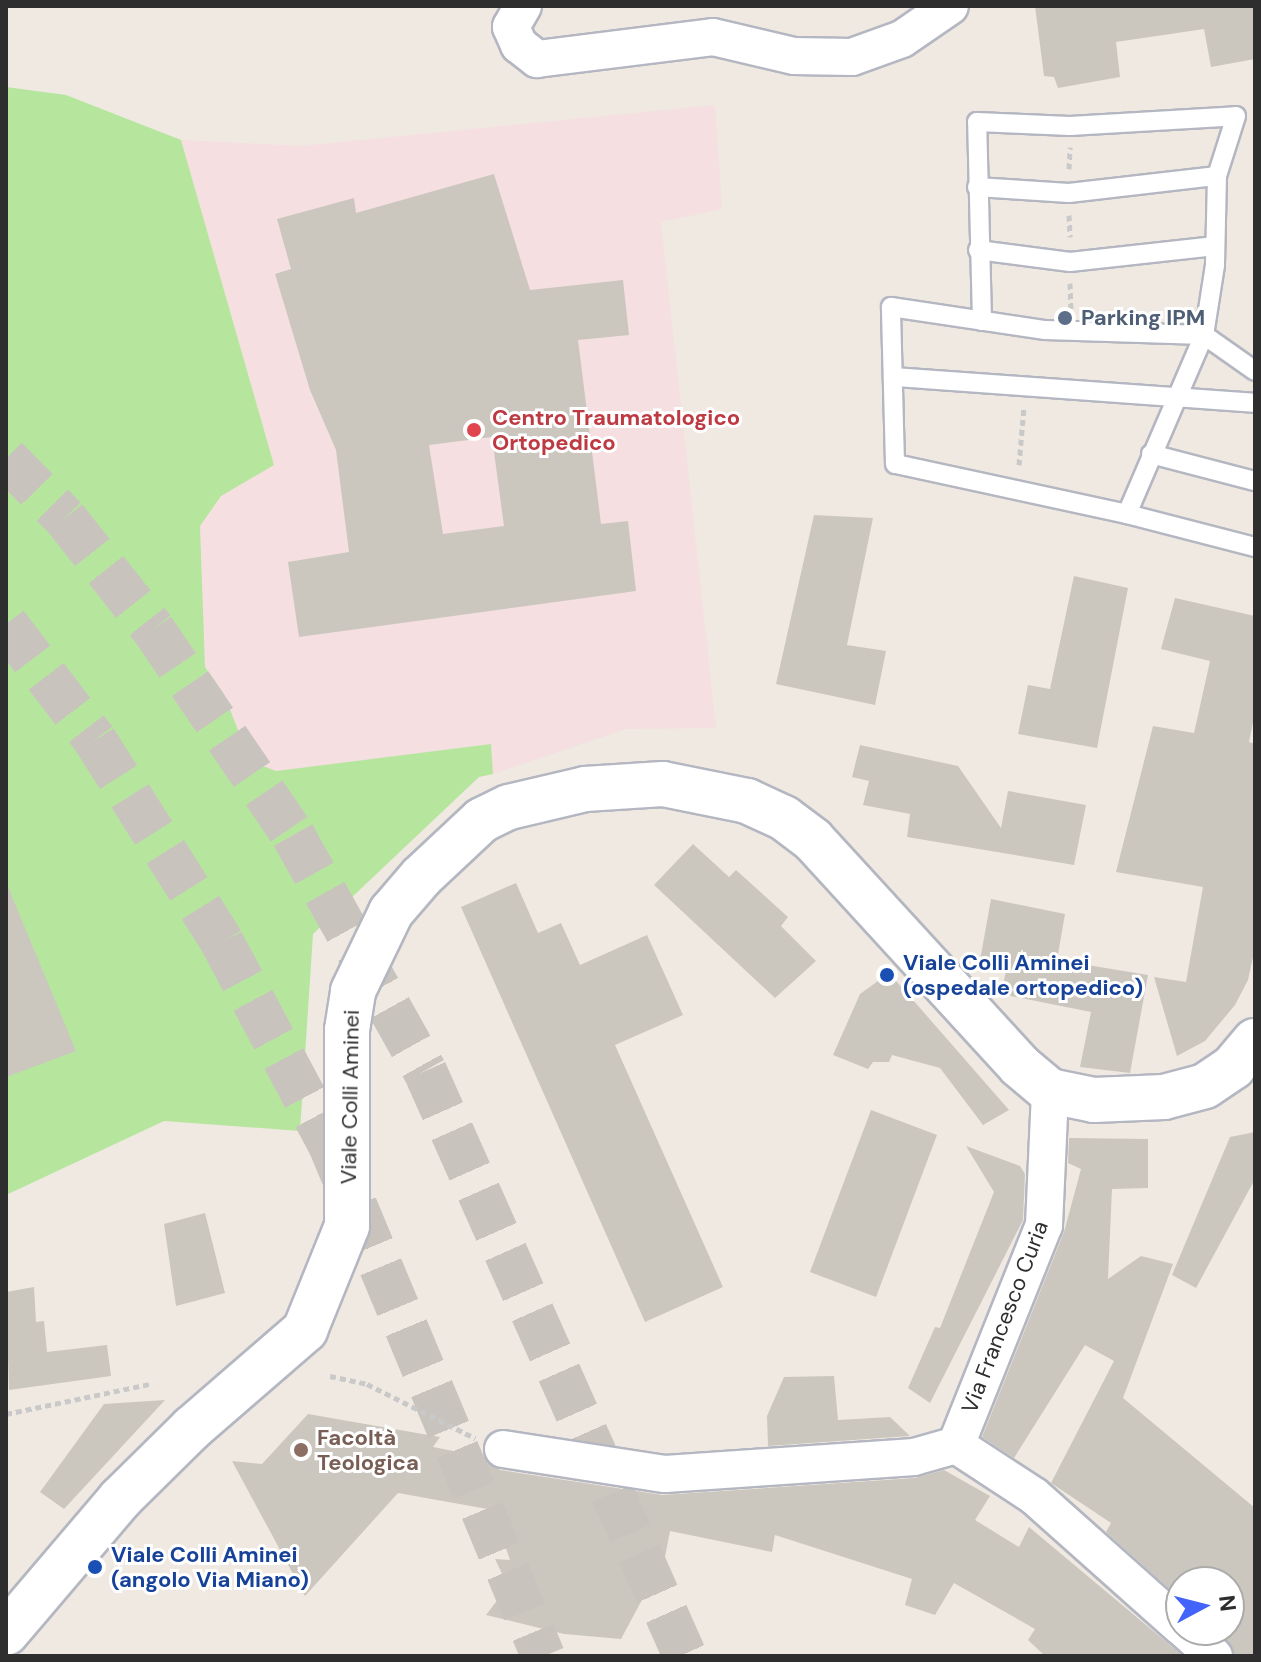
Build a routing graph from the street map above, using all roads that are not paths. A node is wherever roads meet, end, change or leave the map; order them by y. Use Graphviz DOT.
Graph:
graph roads {
  1 [pos="523,6"];
  2 [pos="938,13"];
  3 [pos="1217,176"];
  4 [pos="977,187"];
  5 [pos="1215,246"];
  6 [pos="978,250"];
  7 [pos="982,321"];
  8 [pos="1204,335"];
  9 [pos="1255,371"];
  10 [pos="895,377"];
  11 [pos="1174,398"];
  12 [pos="1255,403"];
  13 [pos="1151,454"];
  14 [pos="1255,481"];
  15 [pos="1127,514"];
  16 [pos="1255,547"];
  17 [pos="1255,1041"];
  18 [pos="1050,1091"];
  19 [pos="956,1445"];
  20 [pos="503,1449"];
  21 [pos="1165,1612"];
  22 [pos="6,1633"];
  1 -- 2 [label="street"];
  3 -- 4 [label="lane"];
  3 -- 4 [label="lane"];
  3 -- 5 [label="lane"];
  4 -- 6 [label="lane"];
  5 -- 6 [label="lane"];
  5 -- 8 [label="lane"];
  6 -- 7 [label="lane"];
  7 -- 8 [label="lane"];
  7 -- 10 [label="lane"];
  8 -- 9 [label="lane"];
  8 -- 11 [label="lane"];
  10 -- 11 [label="lane"];
  10 -- 15 [label="lane"];
  11 -- 12 [label="lane"];
  11 -- 13 [label="lane"];
  13 -- 14 [label="lane"];
  13 -- 15 [label="lane"];
  15 -- 16 [label="lane"];
  17 -- 18 [label="main road, Viale Colli Aminei"];
  18 -- 19 [label="street, Via Francesco Curia"];
  18 -- 22 [label="main road, Viale Colli Aminei"];
  19 -- 20 [label="street"];
  19 -- 21 [label="street"];
}
